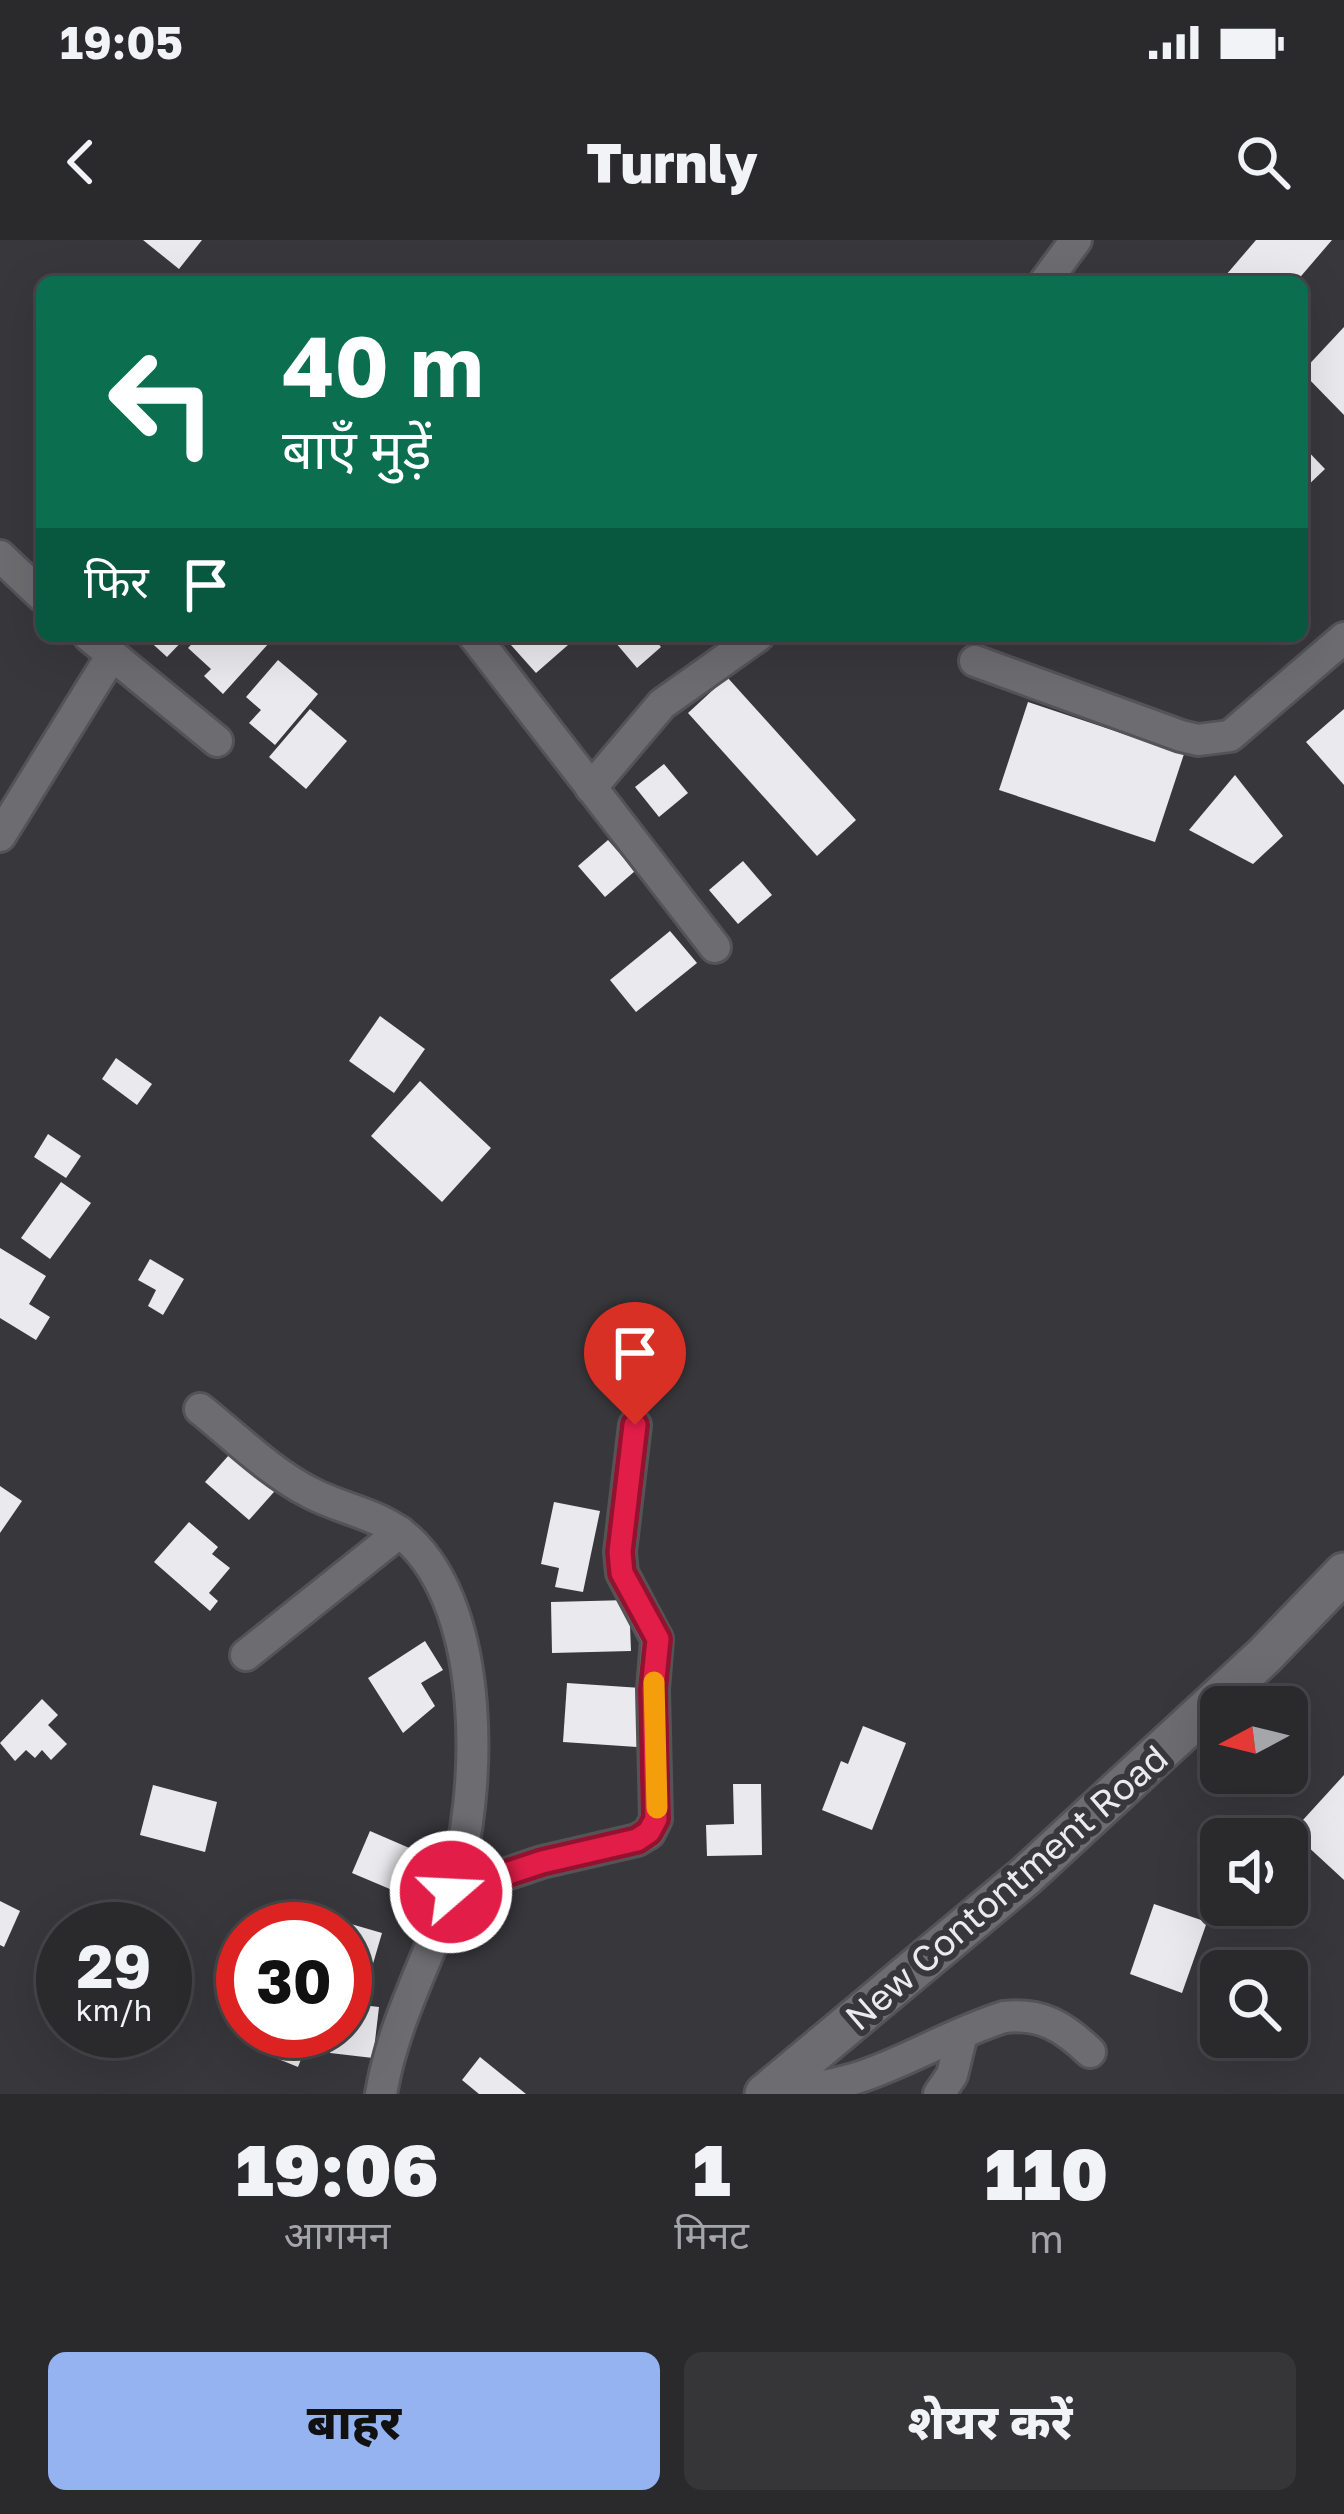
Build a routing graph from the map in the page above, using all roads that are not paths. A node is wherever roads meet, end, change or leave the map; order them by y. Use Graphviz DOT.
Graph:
graph roads {
  1 [pos="1076,240"];
  2 [pos="1049,276"];
  3 [pos="0,556"];
  4 [pos="36,590"];
  5 [pos="1344,638"];
  6 [pos="479,642"];
  7 [pos="750,642"];
  8 [pos="100,646"];
  9 [pos="974,661"];
  10 [pos="217,741"];
  11 [pos="591,788"];
  12 [pos="0,836"];
  13 [pos="715,947"];
  14 [pos="200,1409"];
  15 [pos="635,1425"];
  16 [pos="400,1532"];
  17 [pos="1344,1574"];
  18 [pos="246,1655"];
  19 [pos="451,1892"];
  20 [pos="962,2034"];
  21 [pos="1090,2052"];
  22 [pos="768,2092"];
  23 [pos="381,2094"];
  24 [pos="939,2094"];
  1 -- 2 [label="street"];
  3 -- 4 [label="street"];
  5 -- 9 [label="street"];
  6 -- 11 [label="street"];
  7 -- 11 [label="street"];
  8 -- 10 [label="street"];
  8 -- 12 [label="street"];
  11 -- 13 [label="street"];
  14 -- 16 [label="street"];
  15 -- 19 [label="street"];
  16 -- 18 [label="street"];
  16 -- 19 [label="street"];
  17 -- 22 [label="street, New Contontment Road"];
  19 -- 23 [label="street"];
  20 -- 21 [label="street"];
  20 -- 22 [label="street"];
  20 -- 24 [label="street"];
}
